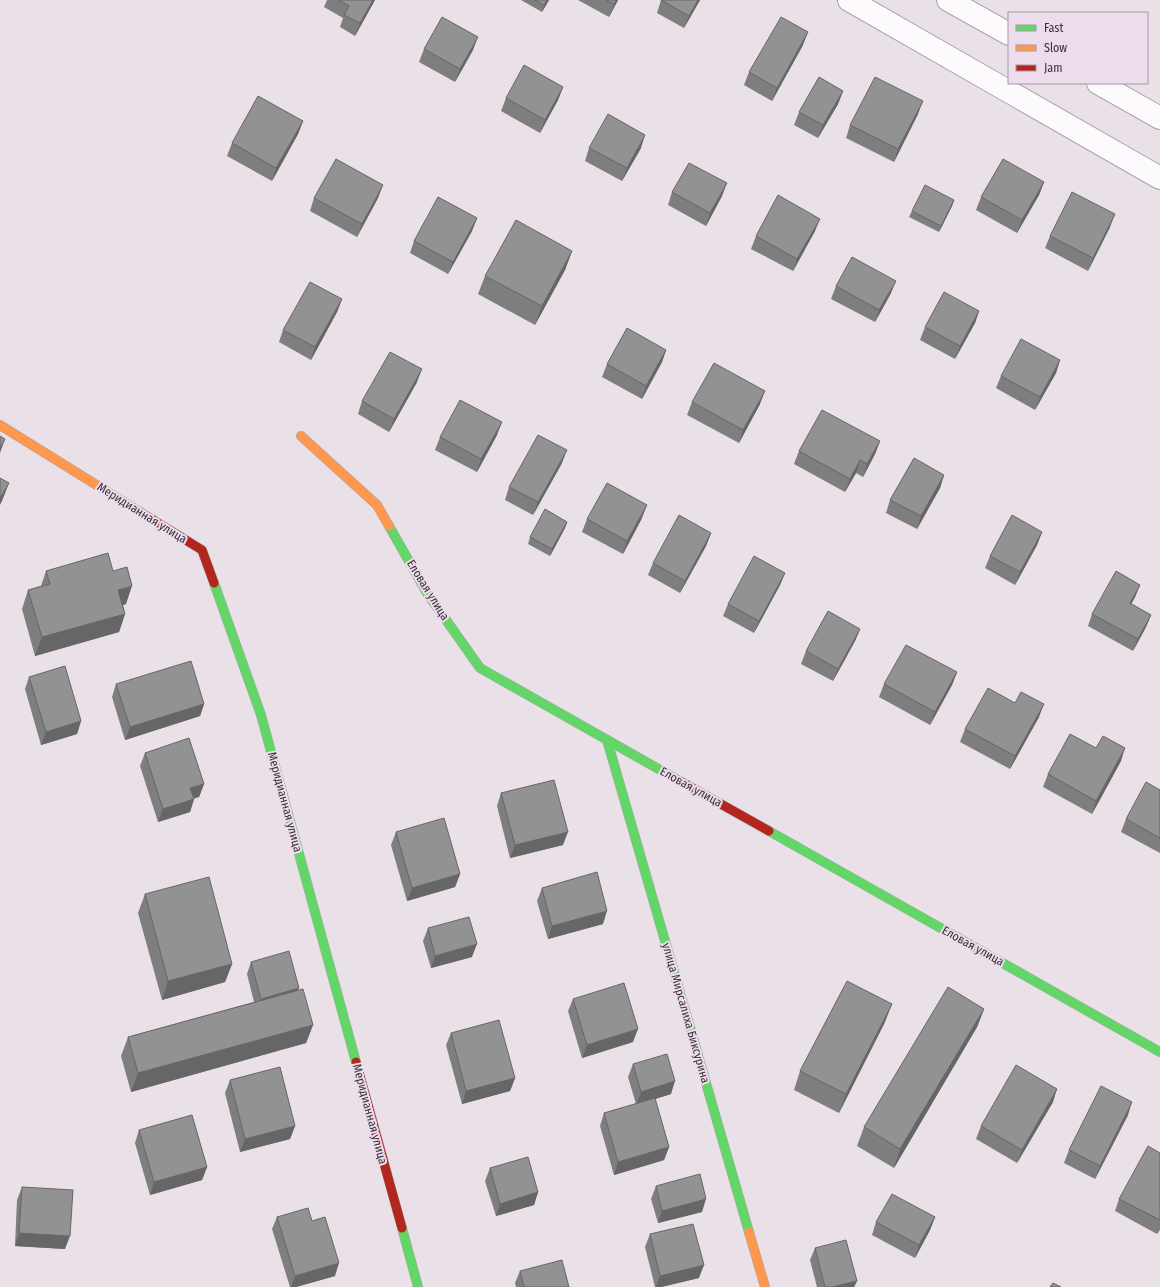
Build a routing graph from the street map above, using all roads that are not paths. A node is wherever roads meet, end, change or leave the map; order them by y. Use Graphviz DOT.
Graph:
graph roads {
  1 [pos="849,0"];
  2 [pos="948,0"];
  3 [pos="1008,33"];
  4 [pos="1100,84"];
  5 [pos="1160,118"];
  6 [pos="1160,178"];
  7 [pos="0,425"];
  8 [pos="301,436"];
  9 [pos="607,740"];
  10 [pos="1160,1052"];
  11 [pos="418,1287"];
  12 [pos="765,1287"];
  1 -- 6 [label="street"];
  2 -- 3 [label="street"];
  4 -- 5 [label="street"];
  7 -- 11 [label="street, Меридианная улица"];
  8 -- 9 [label="street, Еловая улица"];
  9 -- 10 [label="street, Еловая улица"];
  9 -- 12 [label="street, улица Мирсалиха Биксурина"];
}
